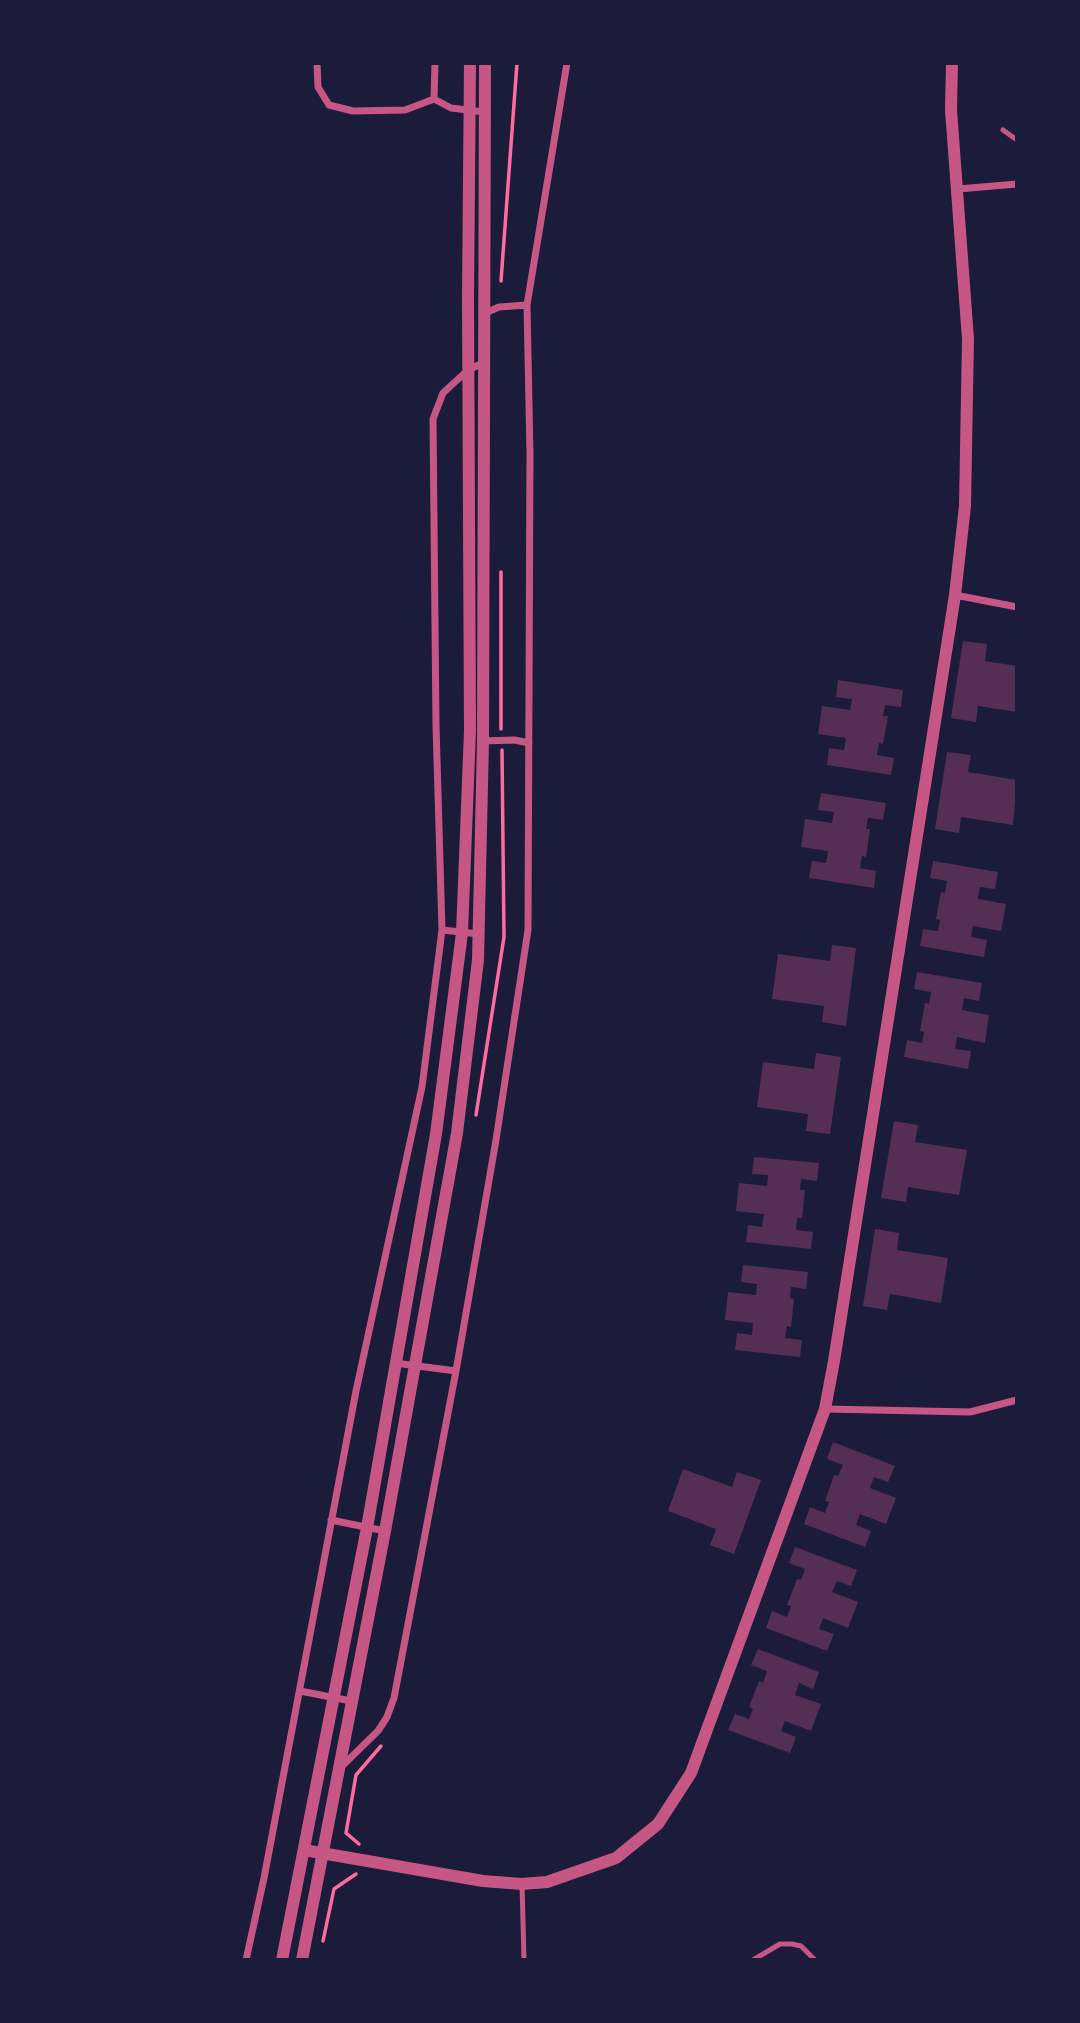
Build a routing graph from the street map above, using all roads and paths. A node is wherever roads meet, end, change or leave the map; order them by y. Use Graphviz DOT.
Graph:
graph roads {
  1 [pos="317,63"];
  2 [pos="435,63"];
  3 [pos="470,63"];
  4 [pos="485,63"];
  5 [pos="567,63"];
  6 [pos="951,63"];
  7 [pos="434,99"];
  8 [pos="470,110"];
  9 [pos="484,112"];
  10 [pos="1003,130"];
  11 [pos="1017,140"];
  12 [pos="1017,184"];
  13 [pos="958,189"];
  14 [pos="527,304"];
  15 [pos="483,314"];
  16 [pos="468,321"];
  17 [pos="483,363"];
  18 [pos="468,370"];
  19 [pos="955,594"];
  20 [pos="1017,607"];
  21 [pos="476,742"];
  22 [pos="529,743"];
  23 [pos="443,930"];
  24 [pos="463,933"];
  25 [pos="479,934"];
  26 [pos="395,1363"];
  27 [pos="415,1365"];
  28 [pos="456,1371"];
  29 [pos="1017,1400"];
  30 [pos="825,1409"];
  31 [pos="331,1520"];
  32 [pos="368,1528"];
  33 [pos="385,1531"];
  34 [pos="300,1691"];
  35 [pos="335,1698"];
  36 [pos="351,1701"];
  37 [pos="338,1770"];
  38 [pos="304,1850"];
  39 [pos="322,1852"];
  40 [pos="522,1884"];
  41 [pos="246,1960"];
  42 [pos="282,1960"];
  43 [pos="302,1960"];
  44 [pos="524,1960"];
  45 [pos="753,1960"];
  46 [pos="815,1960"];
  1 -- 7 [label="street"];
  2 -- 7 [label="street"];
  3 -- 8 [label="street"];
  4 -- 9 [label="street"];
  5 -- 14 [label="street"];
  6 -- 13 [label="street"];
  7 -- 8 [label="street"];
  8 -- 9 [label="street"];
  8 -- 16 [label="street"];
  9 -- 15 [label="street"];
  10 -- 11 [label="lane"];
  12 -- 13 [label="street"];
  13 -- 19 [label="street"];
  14 -- 15 [label="street"];
  14 -- 22 [label="street"];
  15 -- 16 [label="street"];
  15 -- 17 [label="street"];
  16 -- 18 [label="street"];
  17 -- 18 [label="street"];
  17 -- 21 [label="street"];
  18 -- 21 [label="street"];
  18 -- 23 [label="street"];
  19 -- 20 [label="street"];
  19 -- 30 [label="street"];
  21 -- 22 [label="street"];
  21 -- 24 [label="street"];
  21 -- 25 [label="street"];
  22 -- 28 [label="street"];
  23 -- 24 [label="street"];
  23 -- 31 [label="street"];
  24 -- 25 [label="street"];
  24 -- 26 [label="street"];
  25 -- 27 [label="street"];
  26 -- 27 [label="street"];
  26 -- 32 [label="street"];
  27 -- 28 [label="street"];
  27 -- 33 [label="street"];
  28 -- 37 [label="street"];
  29 -- 30 [label="street"];
  30 -- 40 [label="street"];
  31 -- 32 [label="street"];
  31 -- 34 [label="street"];
  32 -- 33 [label="street"];
  32 -- 35 [label="street"];
  33 -- 36 [label="street"];
  34 -- 35 [label="street"];
  34 -- 41 [label="street"];
  35 -- 36 [label="street"];
  35 -- 38 [label="street"];
  36 -- 37 [label="street"];
  37 -- 39 [label="street"];
  38 -- 39 [label="street"];
  38 -- 42 [label="street"];
  39 -- 40 [label="street"];
  39 -- 43 [label="street"];
  40 -- 44 [label="lane"];
  45 -- 46 [label="lane"];
}
